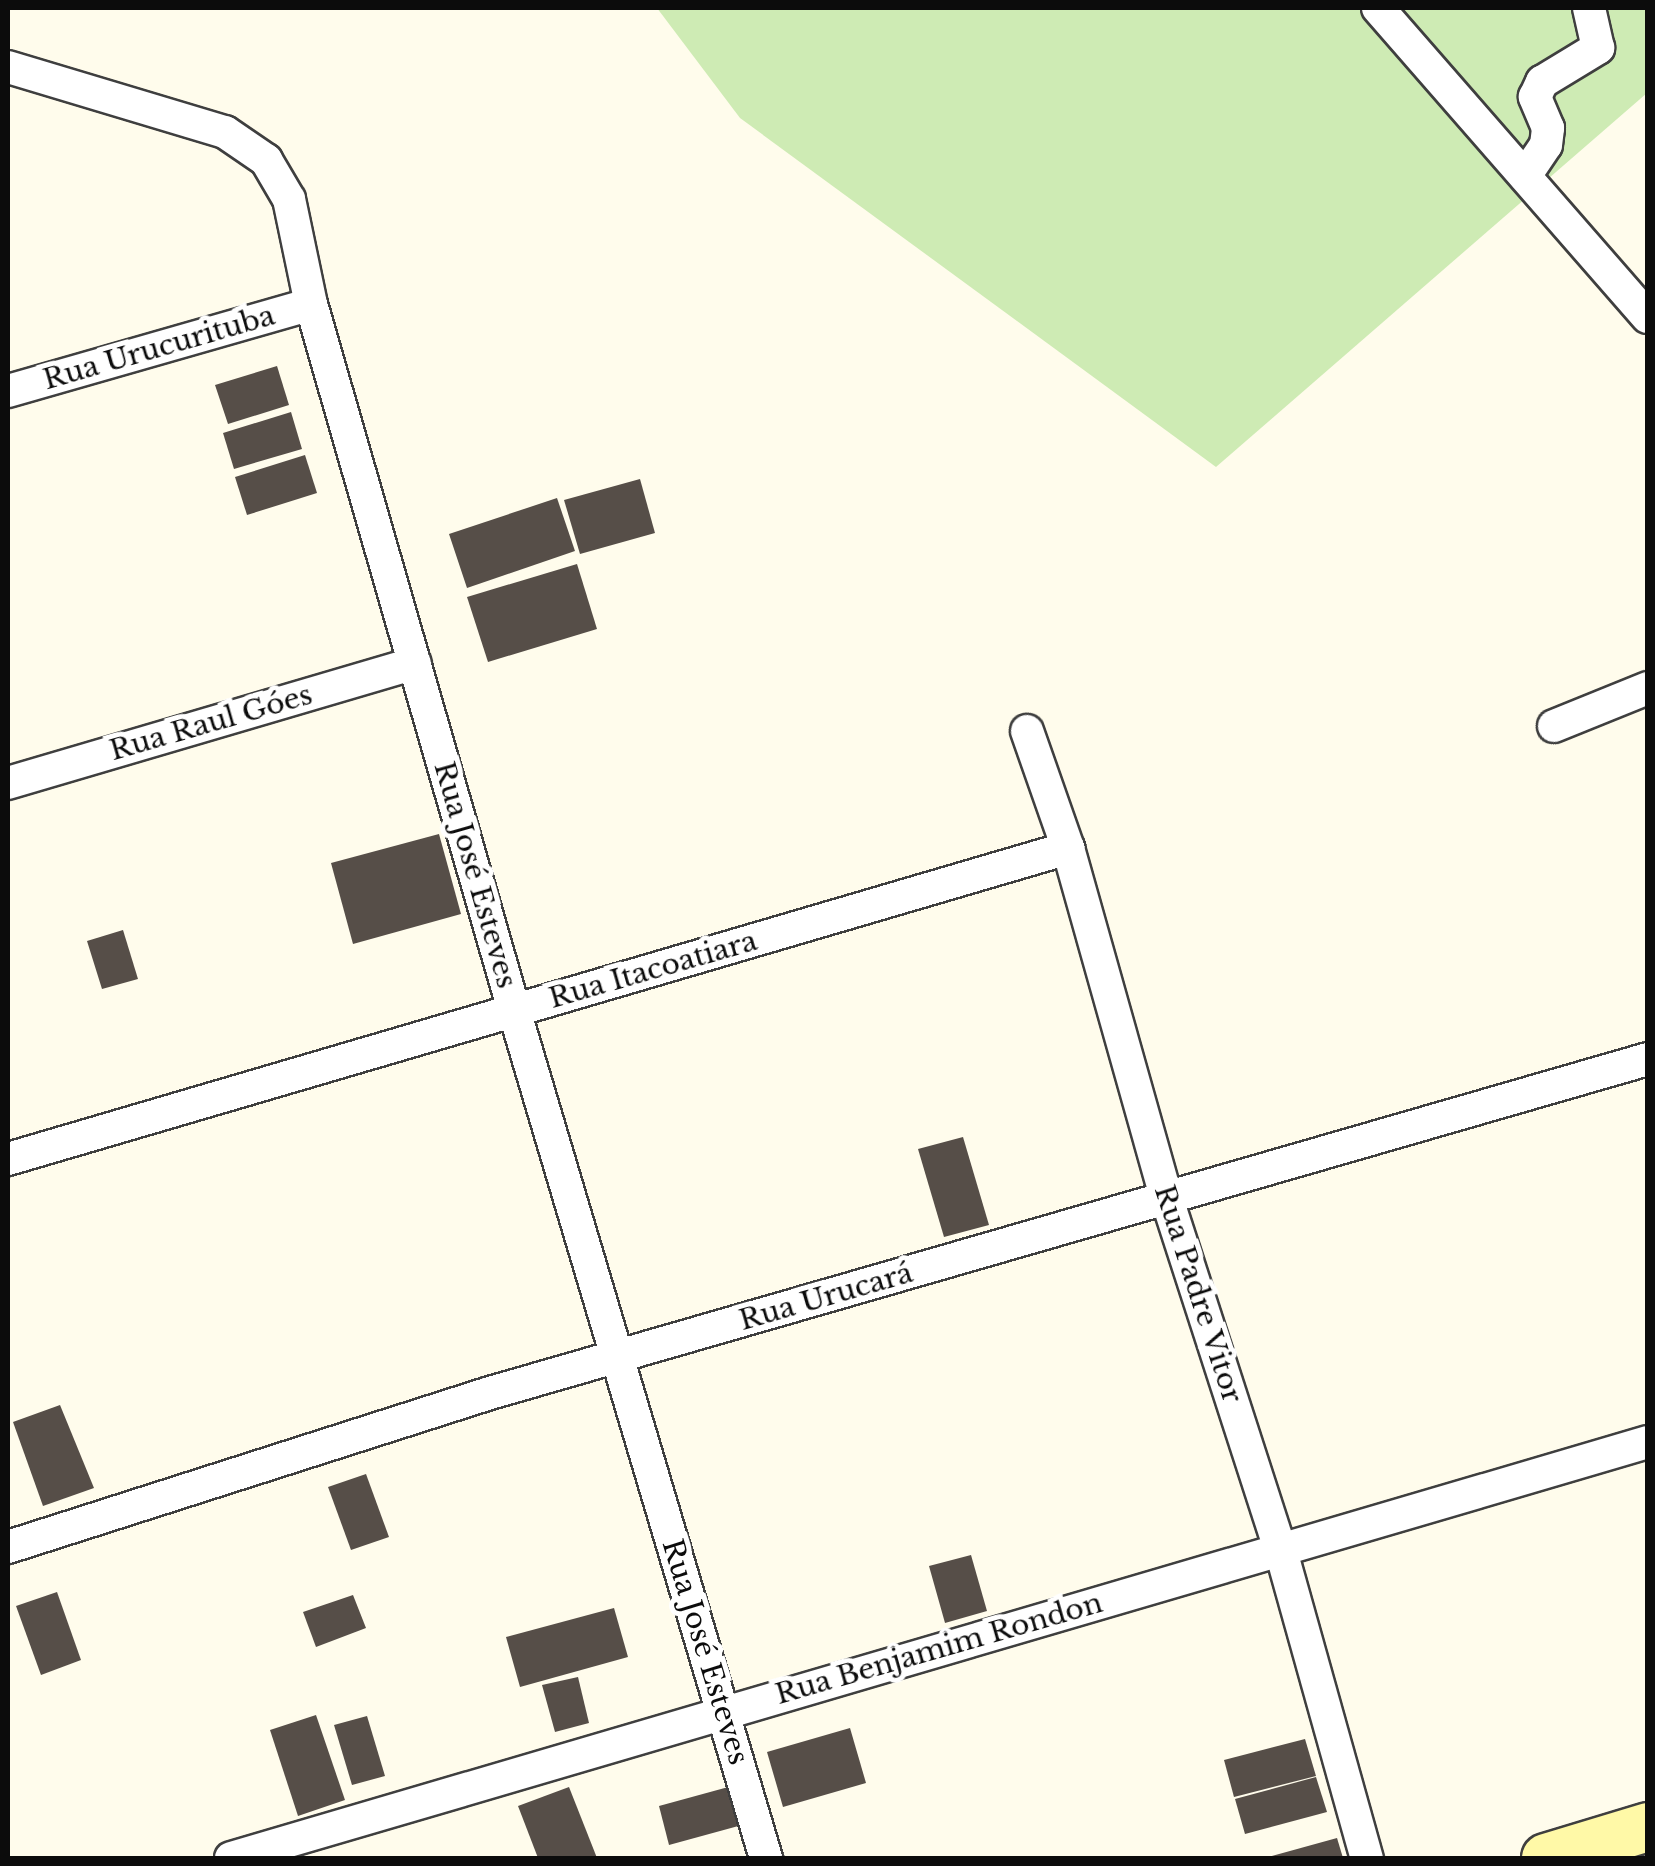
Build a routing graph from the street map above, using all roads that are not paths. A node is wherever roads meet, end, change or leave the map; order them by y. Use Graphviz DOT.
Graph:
graph roads {
  1 [pos="1378,8"];
  2 [pos="1589,8"];
  3 [pos="8,67"];
  4 [pos="1524,176"];
  5 [pos="311,304"];
  6 [pos="1648,317"];
  7 [pos="8,391"];
  8 [pos="415,663"];
  9 [pos="1648,688"];
  10 [pos="1554,726"];
  11 [pos="1026,731"];
  12 [pos="8,783"];
  13 [pos="1068,848"];
  14 [pos="514,1010"];
  15 [pos="1645,1066"];
  16 [pos="8,1159"];
  17 [pos="1166,1196"];
  18 [pos="615,1359"];
  19 [pos="1648,1442"];
  20 [pos="8,1547"];
  21 [pos="1281,1551"];
  22 [pos="723,1711"];
  23 [pos="1648,1827"];
  24 [pos="231,1858"];
  25 [pos="766,1858"];
  26 [pos="1367,1858"];
  27 [pos="1546,1858"];
  1 -- 4 [label="street"];
  2 -- 4 [label="street"];
  3 -- 5 [label="street, Rua José Esteves"];
  4 -- 6 [label="street"];
  5 -- 7 [label="street, Rua Urucurituba"];
  5 -- 8 [label="street, Rua José Esteves"];
  8 -- 12 [label="street, Rua Raul Góes"];
  8 -- 14 [label="street, Rua José Esteves"];
  9 -- 10 [label="street"];
  11 -- 13 [label="street, Rua Padre Vitor"];
  13 -- 14 [label="street, Rua Itacoatiara"];
  13 -- 17 [label="street, Rua Padre Vitor"];
  14 -- 16 [label="street, Rua Itacoatiara"];
  14 -- 18 [label="street, Rua José Esteves"];
  15 -- 17 [label="street, Rua Urucará"];
  17 -- 18 [label="street, Rua Urucará"];
  17 -- 21 [label="street, Rua Padre Vitor"];
  18 -- 20 [label="street, Rua Urucará"];
  18 -- 22 [label="street, Rua José Esteves"];
  19 -- 21 [label="street, Rua Benjamim Rondon"];
  21 -- 22 [label="street, Rua Benjamim Rondon"];
  21 -- 26 [label="street, Rua Padre Vitor"];
  22 -- 24 [label="street, Rua Benjamim Rondon"];
  22 -- 25 [label="street, Rua José Esteves"];
  23 -- 27 [label="street"];
}
